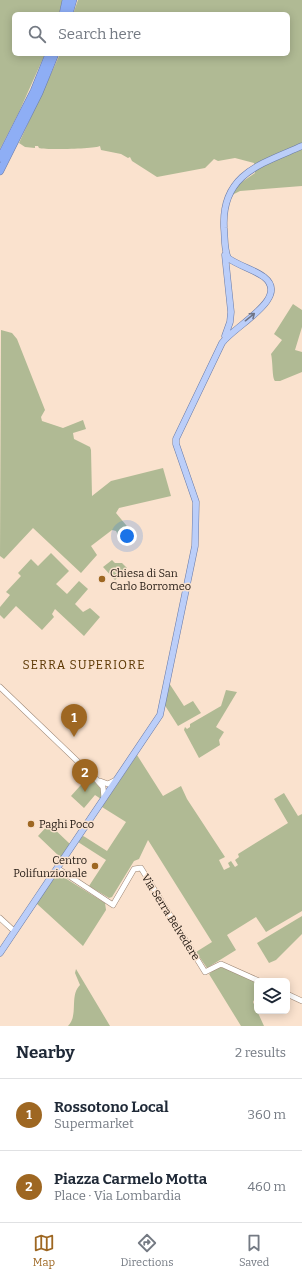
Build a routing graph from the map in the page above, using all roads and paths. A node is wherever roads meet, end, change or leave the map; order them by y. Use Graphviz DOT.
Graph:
graph roads {
  1 [pos="66,0"];
  2 [pos="73,0"];
  3 [pos="63,12"];
  4 [pos="70,12"];
  5 [pos="48,56"];
  6 [pos="54,56"];
  7 [pos="302,146"];
  8 [pos="0,158"];
  9 [pos="0,171"];
  10 [pos="225,247"];
  11 [pos="232,261"];
  12 [pos="227,272"];
  13 [pos="230,322"];
  14 [pos="235,329"];
  15 [pos="222,343"];
  16 [pos="0,687"];
  17 [pos="116,780"];
  18 [pos="103,785"];
  19 [pos="110,790"];
  20 [pos="104,798"];
  21 [pos="57,868"];
  22 [pos="0,918"];
  23 [pos="14,932"];
  24 [pos="0,952"];
  25 [pos="254,979"];
  26 [pos="290,995"];
  27 [pos="302,1001"];
  1 -- 3 [label="highway"];
  2 -- 4 [label="highway"];
  5 -- 8 [label="highway"];
  6 -- 9 [label="highway"];
  7 -- 10 [label="main road"];
  10 -- 11 [label="main road"];
  10 -- 12 [label="main road"];
  11 -- 12 [label="main road"];
  14 -- 11 [label="main road, one-way"];
  12 -- 13 [label="main road"];
  13 -- 14 [label="main road"];
  13 -- 15 [label="main road"];
  14 -- 15 [label="main road"];
  15 -- 17 [label="main road"];
  16 -- 18 [label="street"];
  17 -- 18 [label="street"];
  17 -- 19 [label="main road"];
  18 -- 19 [label="street"];
  18 -- 20 [label="street"];
  19 -- 20 [label="main road"];
  20 -- 21 [label="main road"];
  21 -- 23 [label="main road"];
  21 -- 25 [label="street, Via Serra Belvedere"];
  22 -- 23 [label="street"];
  23 -- 24 [label="main road"];
  26 -- 27 [label="street"];
}
